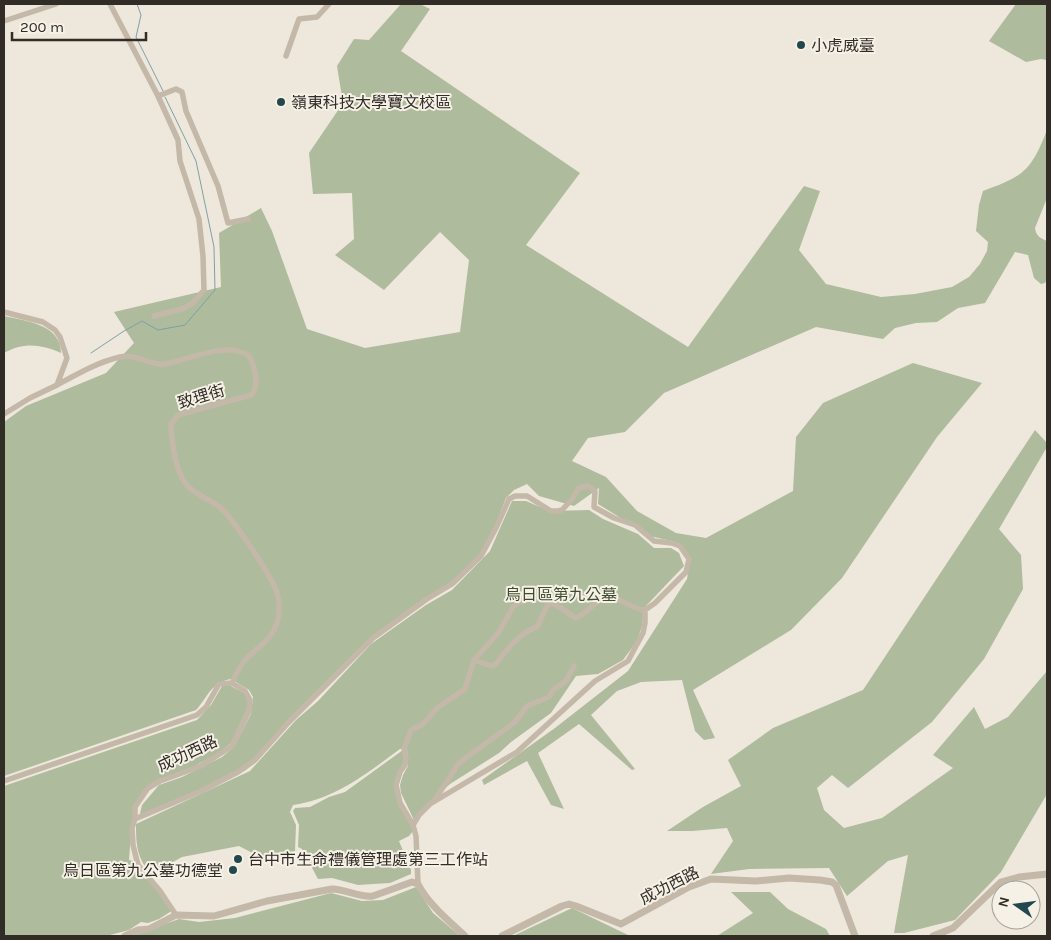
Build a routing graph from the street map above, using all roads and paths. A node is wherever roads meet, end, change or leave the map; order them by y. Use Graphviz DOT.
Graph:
graph roads {
  1 [pos="56,4"];
  2 [pos="110,4"];
  3 [pos="329,4"];
  4 [pos="4,22"];
  5 [pos="286,56"];
  6 [pos="158,96"];
  7 [pos="248,219"];
  8 [pos="4,312"];
  9 [pos="154,316"];
  10 [pos="57,385"];
  11 [pos="4,414"];
  12 [pos="549,602"];
  13 [pos="645,610"];
  14 [pos="474,660"];
  15 [pos="574,666"];
  16 [pos="232,683"];
  17 [pos="4,781"];
  18 [pos="432,802"];
  19 [pos="135,819"];
  20 [pos="414,826"];
  21 [pos="1047,874"];
  22 [pos="418,884"];
  23 [pos="176,915"];
  24 [pos="126,936"];
  25 [pos="465,936"];
  26 [pos="502,936"];
  27 [pos="855,936"];
  28 [pos="933,936"];
  1 -- 4 [label="street"];
  2 -- 6 [label="street"];
  3 -- 5 [label="street"];
  6 -- 7 [label="street"];
  6 -- 9 [label="street"];
  8 -- 10 [label="street"];
  10 -- 11 [label="street"];
  10 -- 16 [label="street, 致理街"];
  12 -- 13 [label="street"];
  12 -- 14 [label="street"];
  12 -- 14 [label="street"];
  13 -- 18 [label="street"];
  13 -- 19 [label="street"];
  14 -- 20 [label="street"];
  15 -- 18 [label="street"];
  16 -- 17 [label="street, 成功西路"];
  16 -- 19 [label="street, 成功西路"];
  18 -- 20 [label="street"];
  19 -- 23 [label="street, 成功西路"];
  20 -- 22 [label="street"];
  21 -- 28 [label="street"];
  22 -- 23 [label="street"];
  22 -- 25 [label="street"];
  23 -- 24 [label="street"];
  26 -- 27 [label="street, 成功西路"];
}
